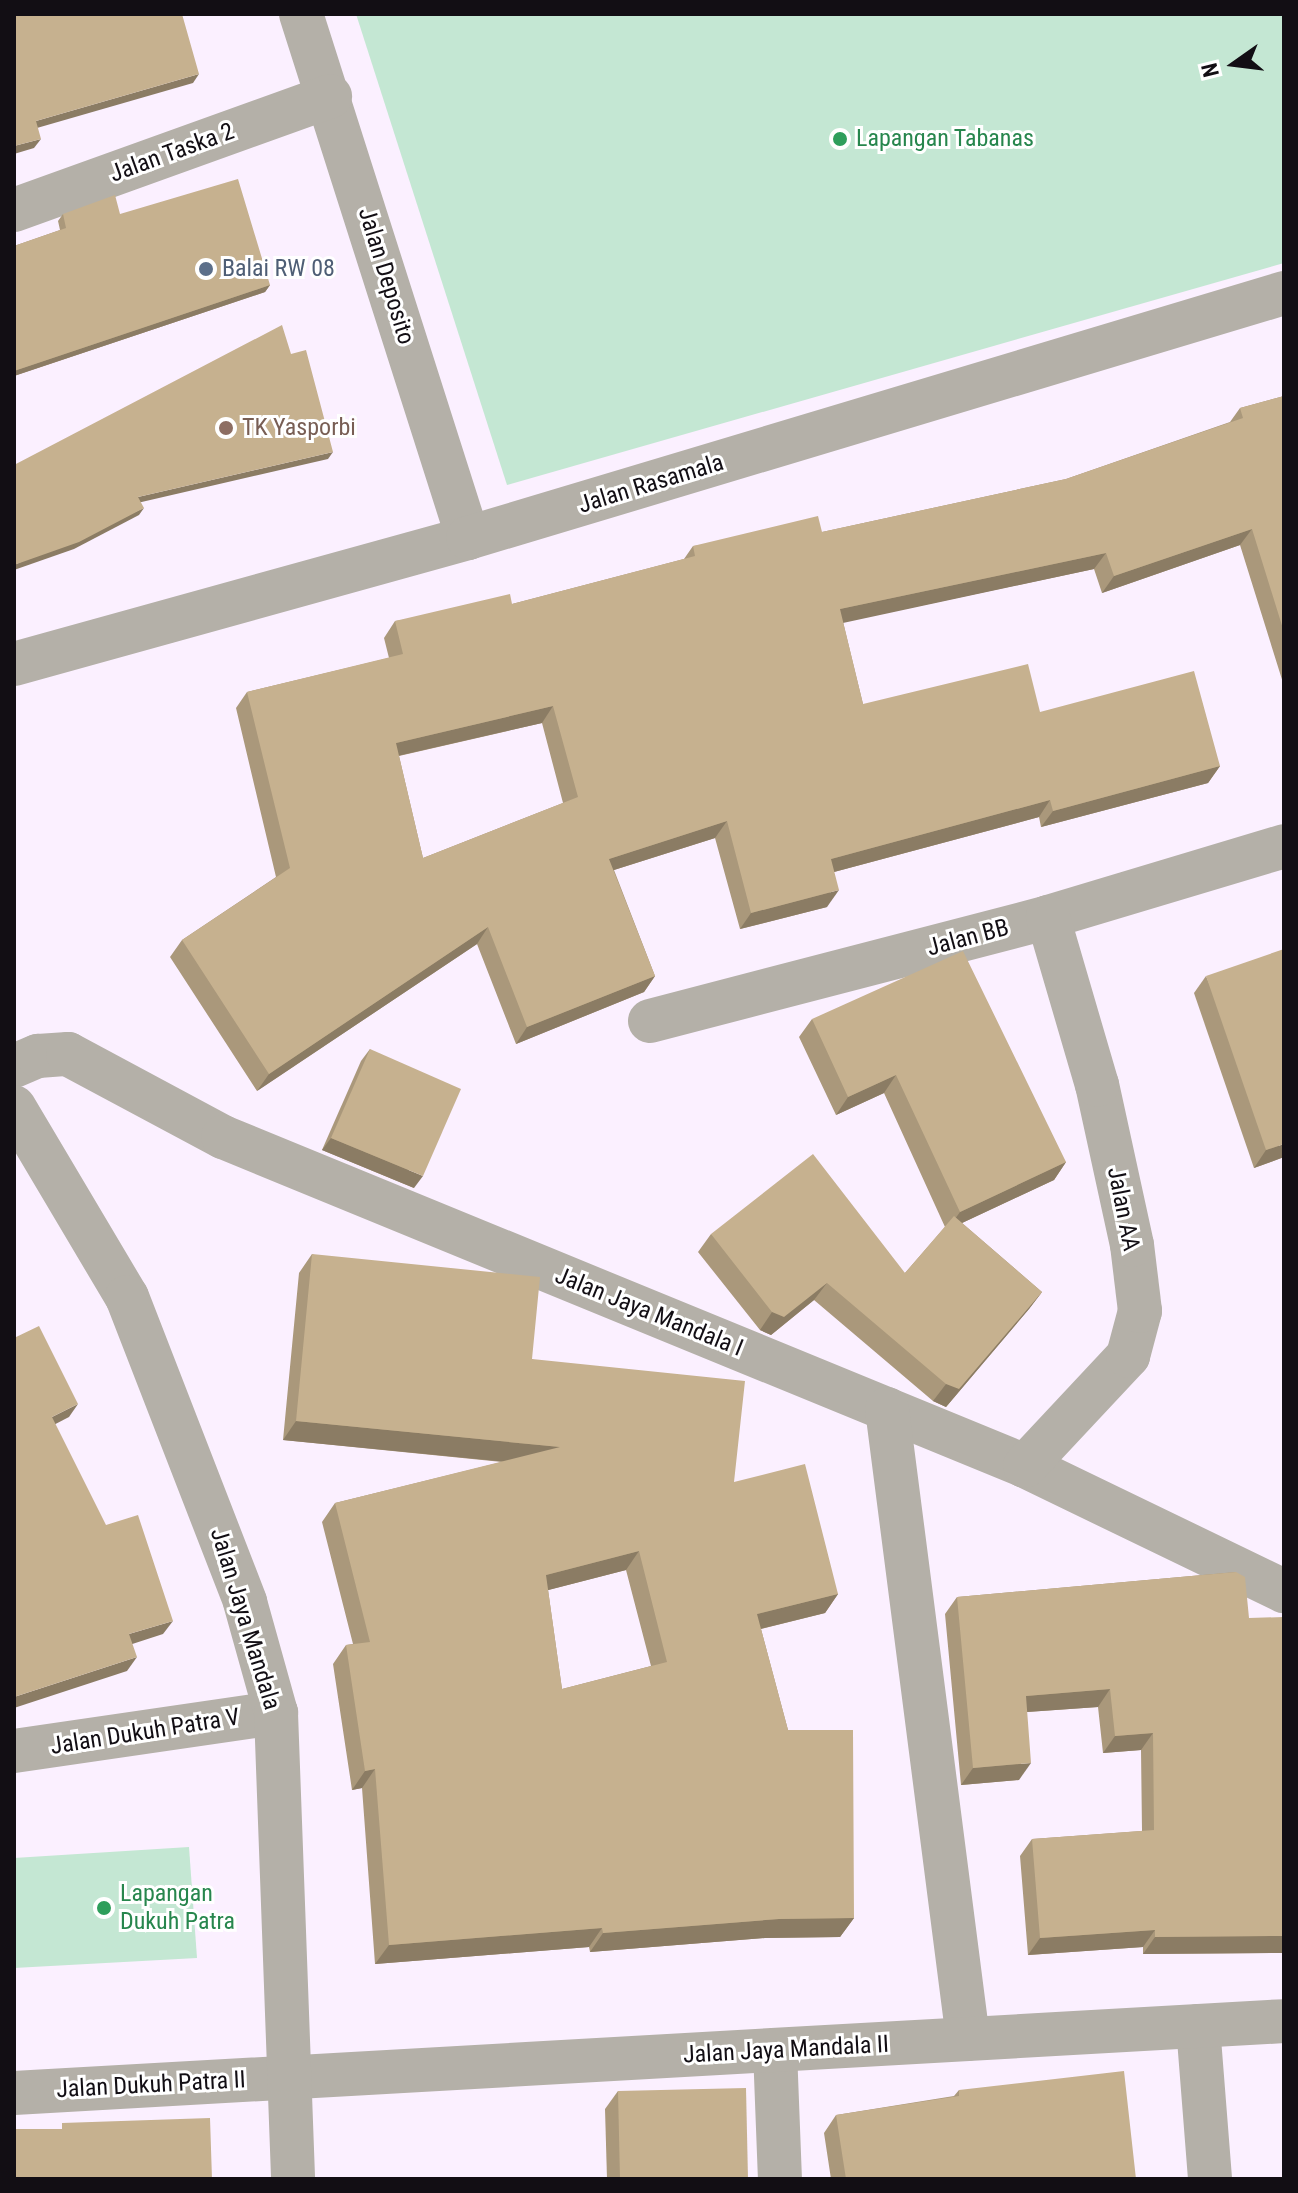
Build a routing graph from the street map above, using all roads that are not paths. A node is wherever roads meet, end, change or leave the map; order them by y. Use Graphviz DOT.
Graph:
graph roads {
  1 [pos="301,14"];
  2 [pos="330,96"];
  3 [pos="14,210"];
  4 [pos="1284,293"];
  5 [pos="468,538"];
  6 [pos="14,664"];
  7 [pos="1284,846"];
  8 [pos="1048,917"];
  9 [pos="650,1021"];
  10 [pos="14,1066"];
  11 [pos="14,1107"];
  12 [pos="887,1409"];
  13 [pos="1025,1466"];
  14 [pos="1284,1591"];
  15 [pos="276,1713"];
  16 [pos="14,1751"];
  17 [pos="1284,2021"];
  18 [pos="1198,2026"];
  19 [pos="968,2039"];
  20 [pos="775,2050"];
  21 [pos="288,2078"];
  22 [pos="14,2093"];
  23 [pos="293,2179"];
  24 [pos="780,2179"];
  25 [pos="1210,2179"];
  1 -- 2 [label="street, Jalan Deposito"];
  2 -- 3 [label="street, Jalan Taska 2"];
  2 -- 5 [label="street, Jalan Deposito"];
  4 -- 5 [label="street, Jalan Rasamala"];
  5 -- 6 [label="street, Jalan Rasamala"];
  7 -- 8 [label="street, Jalan BB"];
  8 -- 9 [label="street, Jalan BB"];
  8 -- 13 [label="street, Jalan AA"];
  10 -- 12 [label="street, Jalan Jaya Mandala I"];
  11 -- 15 [label="street, Jalan Jaya Mandala"];
  12 -- 13 [label="street, Jalan Jaya Mandala I"];
  12 -- 19 [label="street"];
  13 -- 14 [label="street, Jalan Jaya Mandala I"];
  15 -- 16 [label="street, Jalan Dukuh Patra V"];
  15 -- 21 [label="street, Jalan Jaya Mandala"];
  17 -- 18 [label="street, Jalan Jaya Mandala II"];
  18 -- 19 [label="street, Jalan Jaya Mandala II"];
  18 -- 25 [label="street"];
  19 -- 20 [label="street, Jalan Jaya Mandala II"];
  20 -- 21 [label="street, Jalan Jaya Mandala II"];
  20 -- 24 [label="street"];
  21 -- 22 [label="street, Jalan Dukuh Patra II"];
  21 -- 23 [label="street, Jalan Jaya Mandala"];
}
